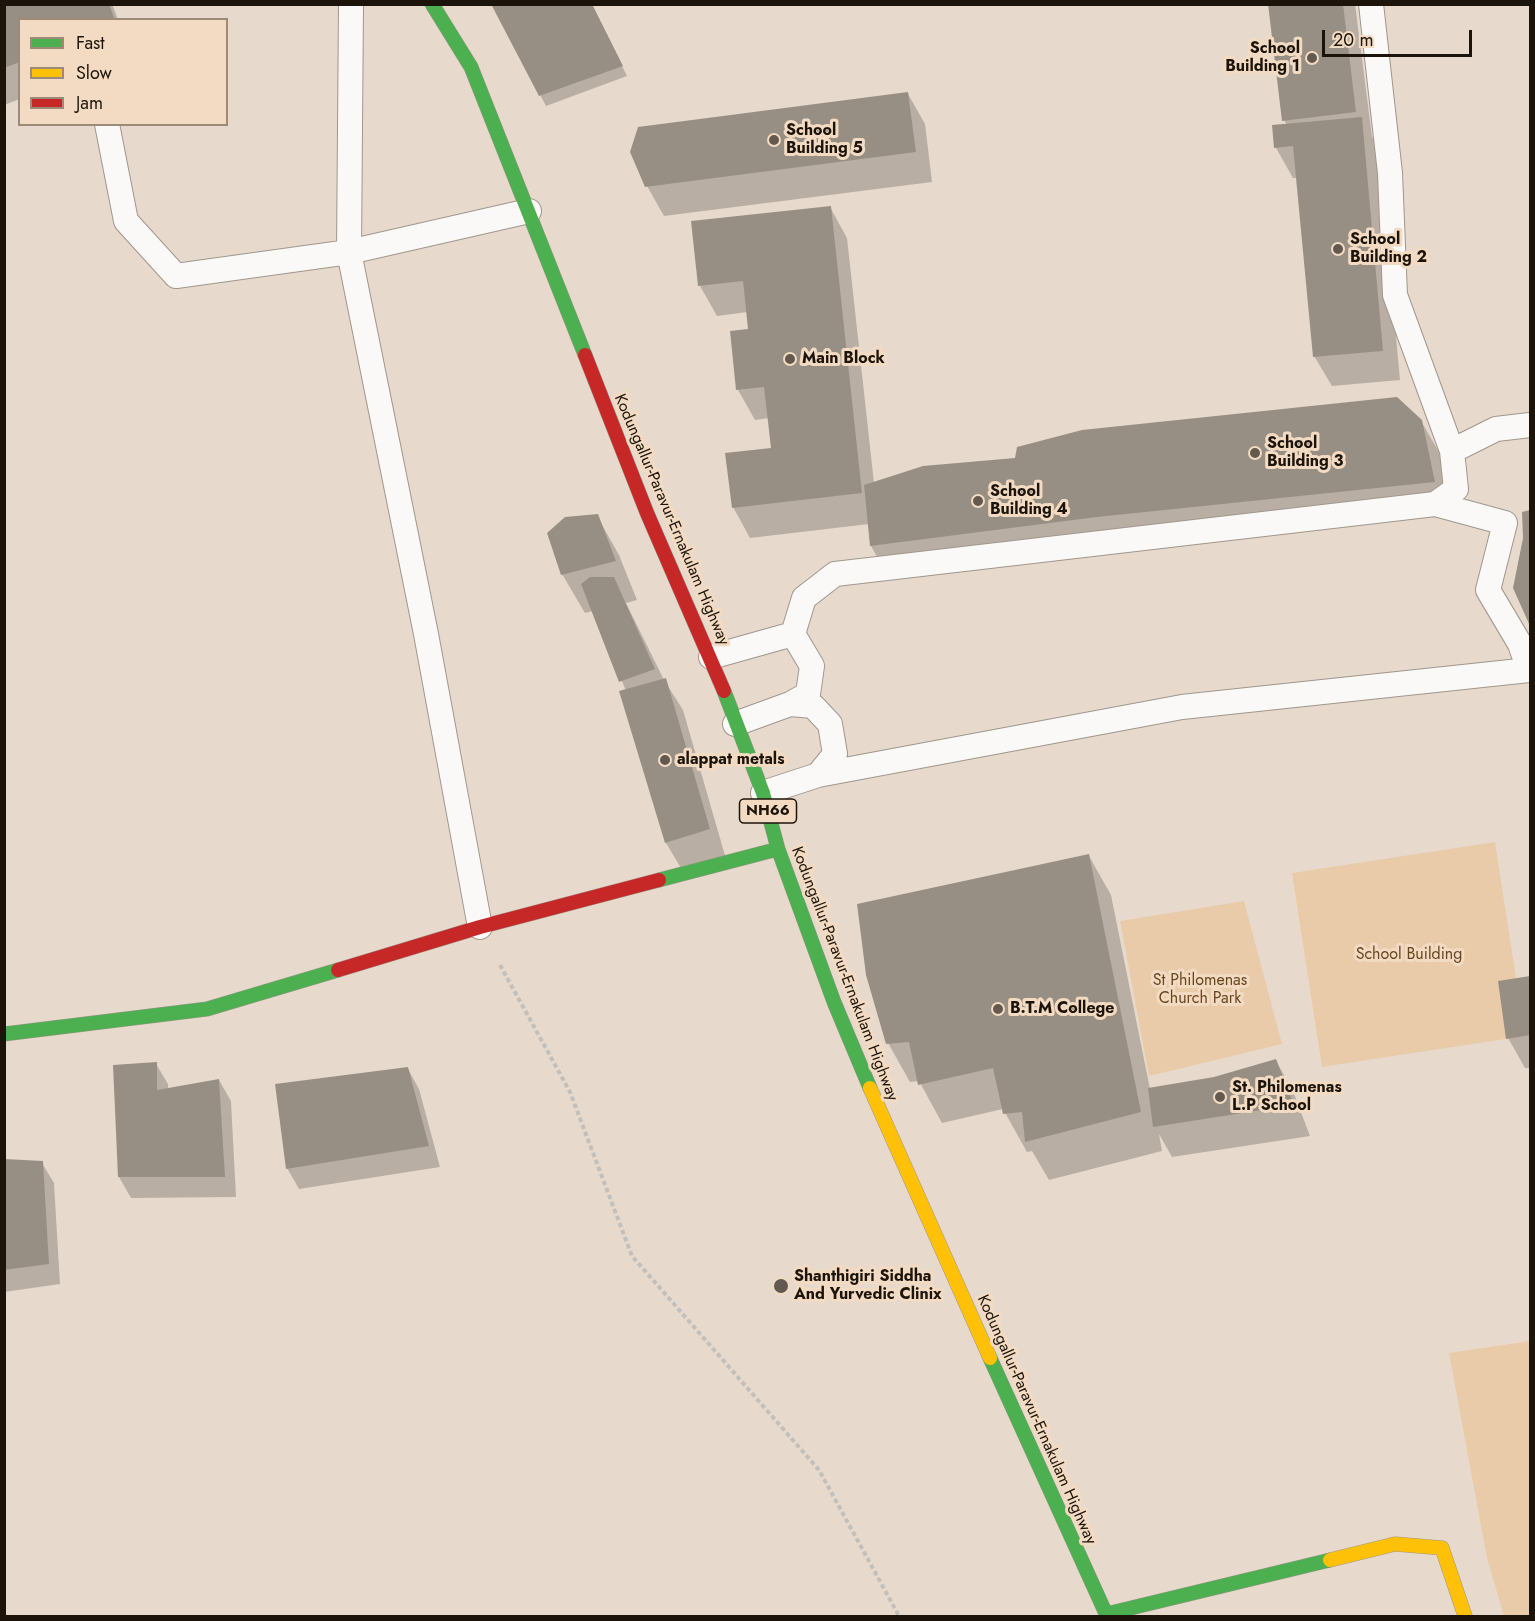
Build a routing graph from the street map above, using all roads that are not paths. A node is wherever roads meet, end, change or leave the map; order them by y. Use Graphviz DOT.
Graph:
graph roads {
  1 [pos="351,4"];
  2 [pos="432,4"];
  3 [pos="1371,4"];
  4 [pos="107,126"];
  5 [pos="529,211"];
  6 [pos="349,252"];
  7 [pos="1530,425"];
  8 [pos="1452,451"];
  9 [pos="1435,504"];
  10 [pos="793,634"];
  11 [pos="711,657"];
  12 [pos="1530,674"];
  13 [pos="790,704"];
  14 [pos="735,724"];
  15 [pos="818,775"];
  16 [pos="763,793"];
  17 [pos="778,849"];
  18 [pos="480,927"];
  19 [pos="4,1034"];
  20 [pos="1107,1615"];
  21 [pos="1465,1617"];
  1 -- 6 [label="lane"];
  2 -- 5 [label="main road, Kodungallur-Paravur-Ernakulam Highway / NH66"];
  3 -- 8 [label="lane"];
  4 -- 6 [label="lane"];
  5 -- 6 [label="lane"];
  5 -- 11 [label="main road, Kodungallur-Paravur-Ernakulam Highway / NH66"];
  6 -- 18 [label="lane"];
  7 -- 8 [label="lane"];
  8 -- 9 [label="lane"];
  9 -- 10 [label="lane"];
  9 -- 12 [label="lane"];
  10 -- 11 [label="lane"];
  10 -- 13 [label="lane"];
  11 -- 14 [label="main road, Kodungallur-Paravur-Ernakulam Highway / NH66"];
  12 -- 15 [label="lane"];
  13 -- 14 [label="lane"];
  13 -- 15 [label="lane"];
  14 -- 16 [label="main road, Kodungallur-Paravur-Ernakulam Highway / NH66"];
  15 -- 16 [label="lane"];
  16 -- 17 [label="main road, Kodungallur-Paravur-Ernakulam Highway / NH66"];
  17 -- 18 [label="main road"];
  17 -- 20 [label="main road, Kodungallur-Paravur-Ernakulam Highway / NH66"];
  18 -- 19 [label="main road"];
  20 -- 21 [label="main road"];
}
